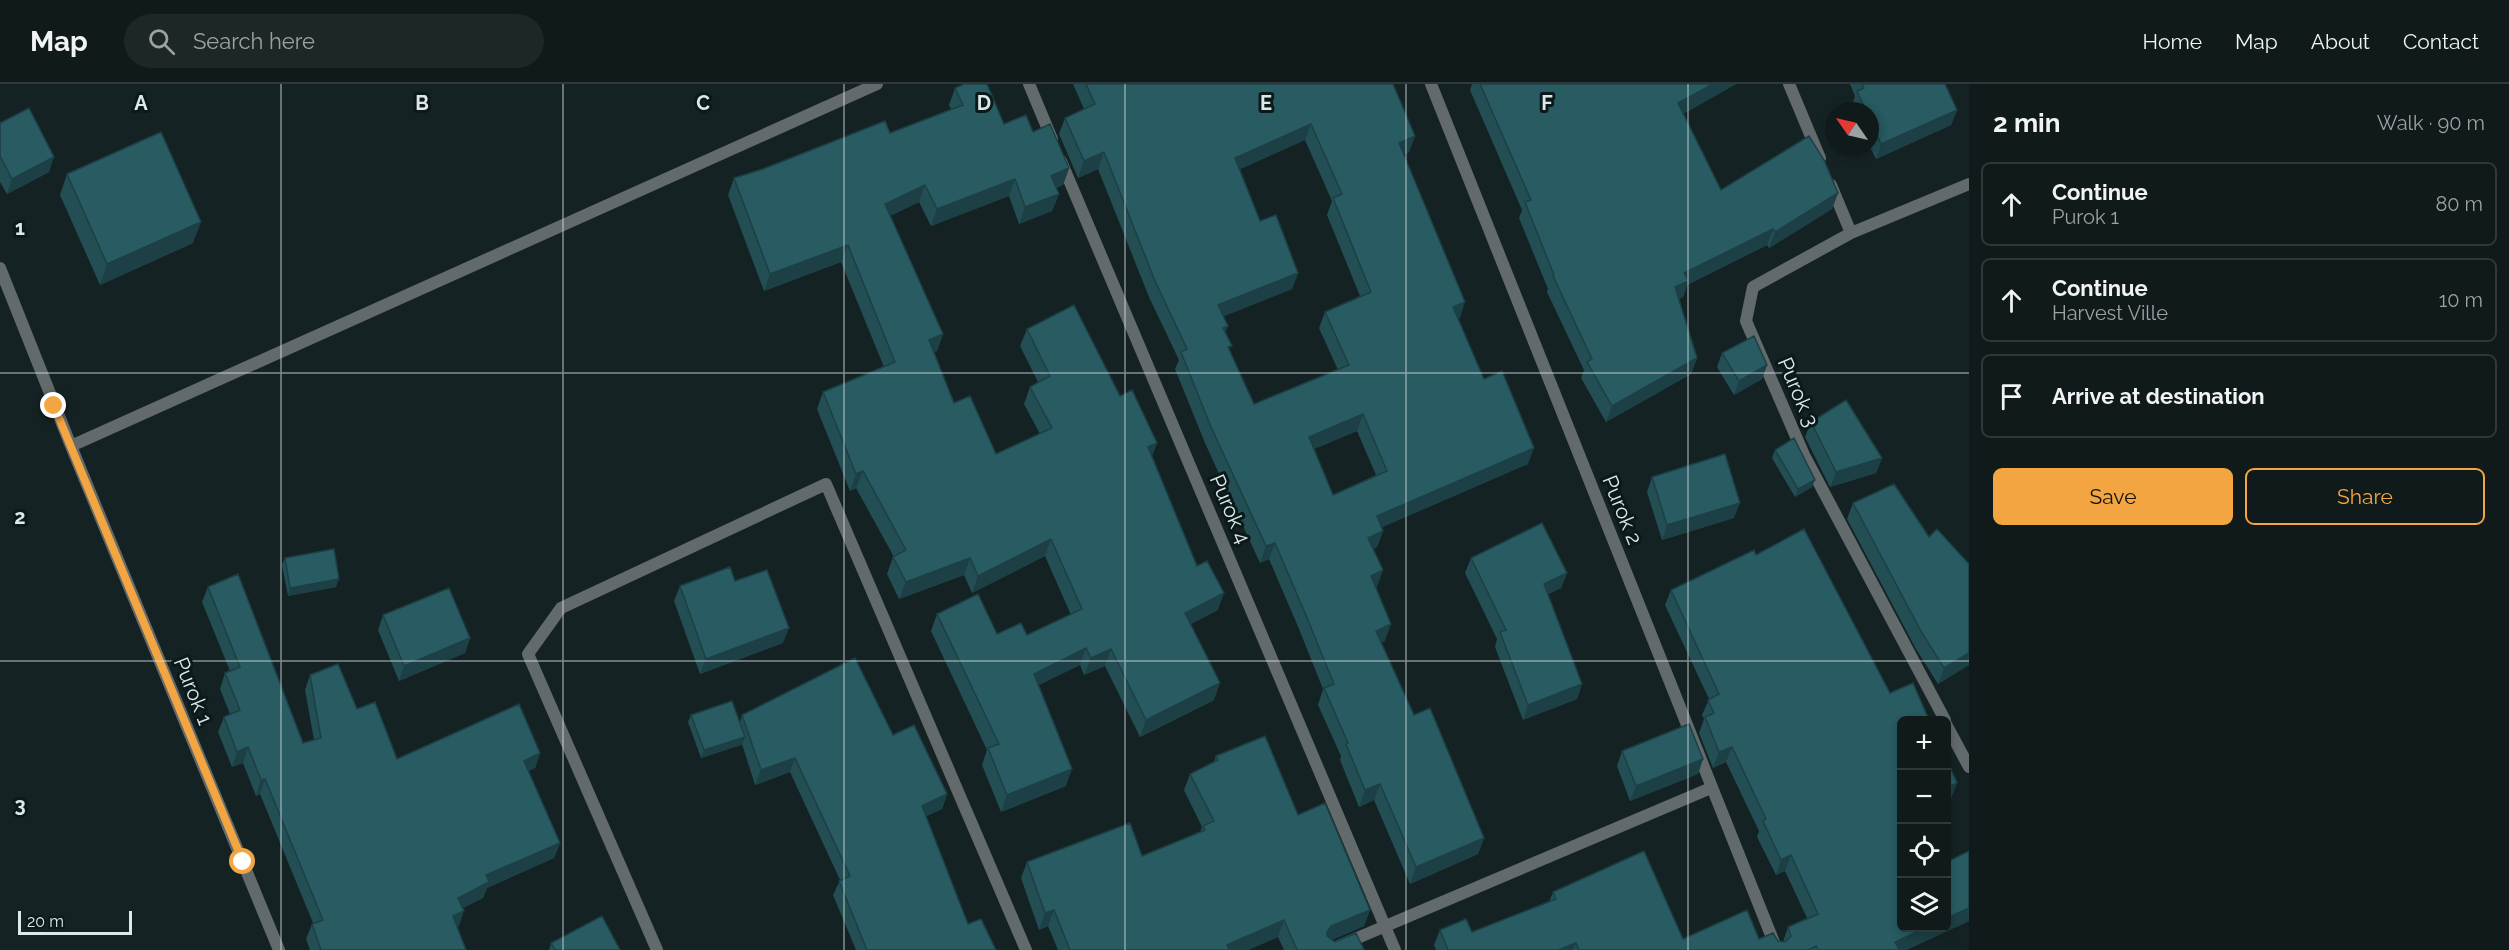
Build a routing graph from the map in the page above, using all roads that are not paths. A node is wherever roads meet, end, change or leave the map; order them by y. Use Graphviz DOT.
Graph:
graph roads {
  1 [pos="877,84"];
  2 [pos="1029,84"];
  3 [pos="1431,84"];
  4 [pos="1790,84"];
  5 [pos="1969,184"];
  6 [pos="1851,234"];
  7 [pos="0,268"];
  8 [pos="71,446"];
  9 [pos="1943,716"];
  10 [pos="1951,732"];
  11 [pos="1969,766"];
  12 [pos="1711,788"];
  13 [pos="1384,925"];
  14 [pos="279,950"];
  15 [pos="657,950"];
  16 [pos="1026,950"];
  17 [pos="1329,950"];
  18 [pos="1395,950"];
  19 [pos="1777,950"];
  1 -- 8 [label="street"];
  2 -- 13 [label="street, Purok 4"];
  3 -- 12 [label="street, Purok 2"];
  4 -- 6 [label="street"];
  5 -- 6 [label="street, Purok 3"];
  6 -- 9 [label="street, Purok 3"];
  7 -- 8 [label="street, Purok 1"];
  8 -- 14 [label="street, Purok 1"];
  10 -- 11 [label="street, Purok 3"];
  12 -- 13 [label="street"];
  12 -- 19 [label="street, Purok 2"];
  13 -- 17 [label="street"];
  13 -- 18 [label="street, Purok 4"];
  15 -- 16 [label="street"];
}
